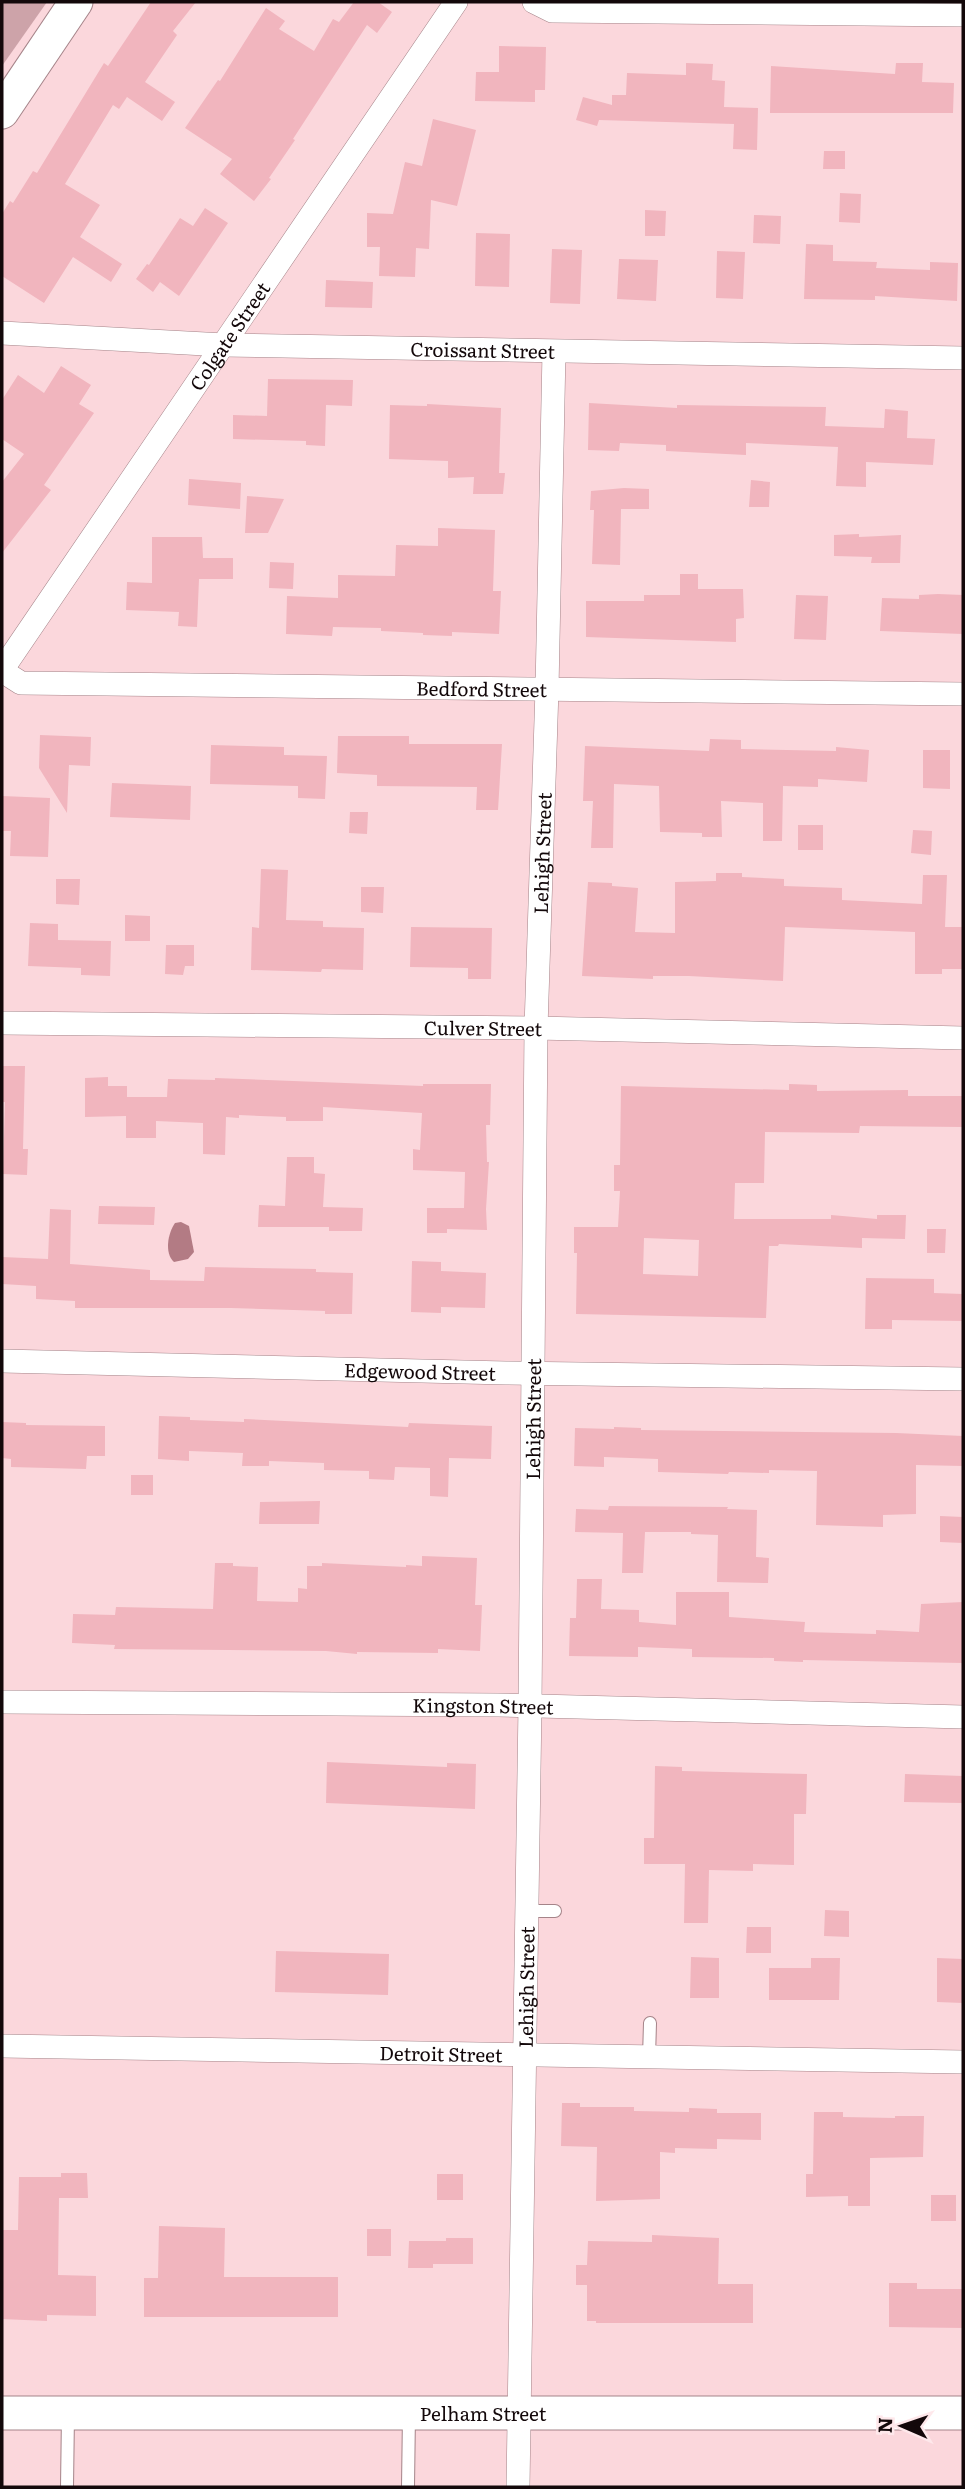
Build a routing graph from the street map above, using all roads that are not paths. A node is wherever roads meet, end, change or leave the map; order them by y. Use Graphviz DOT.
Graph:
graph roads {
  1 [pos="76,2"];
  2 [pos="456,2"];
  3 [pos="534,2"];
  4 [pos="963,15"];
  5 [pos="2,112"];
  6 [pos="2,333"];
  7 [pos="224,345"];
  8 [pos="554,352"];
  9 [pos="963,358"];
  10 [pos="2,671"];
  11 [pos="548,689"];
  12 [pos="963,694"];
  13 [pos="2,1023"];
  14 [pos="536,1028"];
  15 [pos="963,1038"];
  16 [pos="2,1362"];
  17 [pos="534,1373"];
  18 [pos="963,1379"];
  19 [pos="2,1702"];
  20 [pos="530,1706"];
  21 [pos="963,1717"];
  22 [pos="527,1911"];
  23 [pos="555,1911"];
  24 [pos="650,2023"];
  25 [pos="2,2046"];
  26 [pos="524,2055"];
  27 [pos="649,2057"];
  28 [pos="963,2062"];
  29 [pos="409,2412"];
  30 [pos="519,2412"];
  31 [pos="2,2413"];
  32 [pos="68,2413"];
  33 [pos="963,2413"];
  34 [pos="67,2487"];
  35 [pos="408,2487"];
  36 [pos="518,2487"];
  1 -- 5 [label="street"];
  2 -- 7 [label="street, Colgate Street"];
  3 -- 4 [label="street"];
  6 -- 7 [label="street, Croissant Street"];
  7 -- 8 [label="street, Croissant Street"];
  7 -- 10 [label="street, Colgate Street"];
  8 -- 9 [label="street, Croissant Street"];
  8 -- 11 [label="street, Lehigh Street"];
  10 -- 11 [label="street, Bedford Street"];
  11 -- 12 [label="street, Bedford Street"];
  11 -- 14 [label="street, Lehigh Street"];
  13 -- 14 [label="street, Culver Street"];
  14 -- 15 [label="street, Culver Street"];
  14 -- 17 [label="street, Lehigh Street"];
  16 -- 17 [label="street, Edgewood Street"];
  17 -- 18 [label="street, Edgewood Street"];
  17 -- 20 [label="street, Lehigh Street"];
  19 -- 20 [label="street, Kingston Street"];
  20 -- 21 [label="street, Kingston Street"];
  20 -- 22 [label="street, Lehigh Street"];
  22 -- 23 [label="lane"];
  22 -- 26 [label="street, Lehigh Street"];
  24 -- 27 [label="lane"];
  25 -- 26 [label="street, Detroit Street"];
  26 -- 27 [label="street, Detroit Street"];
  26 -- 30 [label="street, Lehigh Street"];
  27 -- 28 [label="street, Detroit Street"];
  29 -- 30 [label="street, Pelham Street"];
  29 -- 32 [label="street, Pelham Street"];
  29 -- 35 [label="lane"];
  30 -- 33 [label="street, Pelham Street"];
  30 -- 36 [label="street, Lehigh Street"];
  31 -- 32 [label="street, Pelham Street"];
  32 -- 34 [label="lane"];
}
